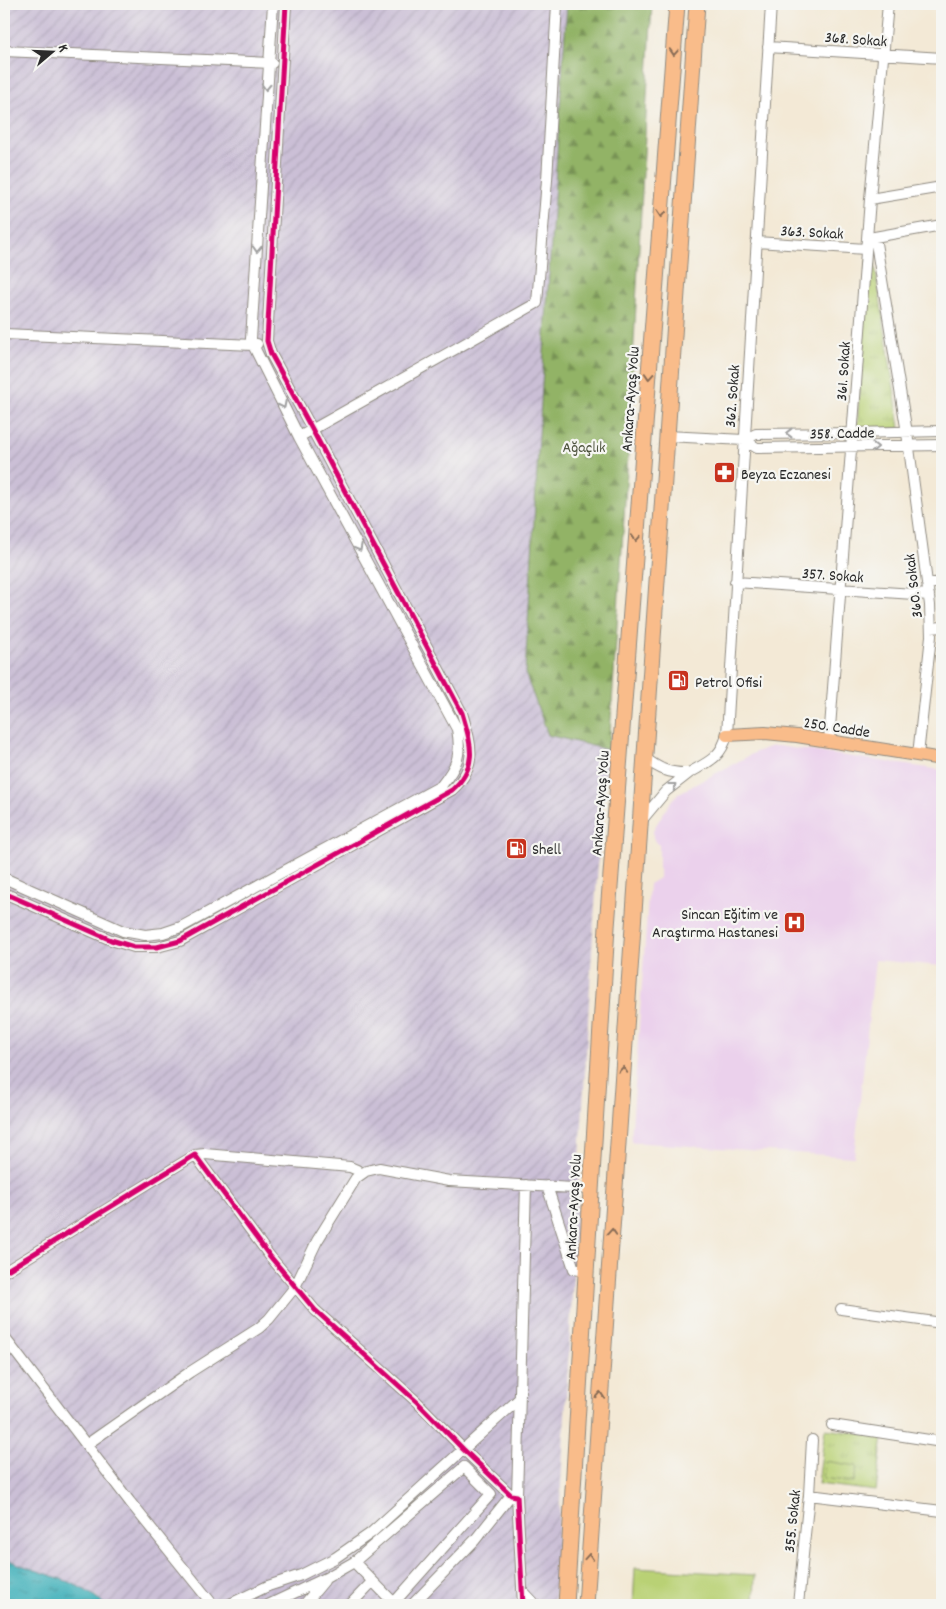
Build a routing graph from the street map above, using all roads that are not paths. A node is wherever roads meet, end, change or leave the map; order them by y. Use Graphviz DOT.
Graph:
graph roads {
  1 [pos="273,4"];
  2 [pos="286,4"];
  3 [pos="558,4"];
  4 [pos="677,4"];
  5 [pos="696,4"];
  6 [pos="771,4"];
  7 [pos="888,4"];
  8 [pos="768,48"];
  9 [pos="4,51"];
  10 [pos="884,55"];
  11 [pos="942,58"];
  12 [pos="268,63"];
  13 [pos="282,64"];
  14 [pos="942,187"];
  15 [pos="870,198"];
  16 [pos="942,225"];
  17 [pos="756,242"];
  18 [pos="869,242"];
  19 [pos="4,334"];
  20 [pos="266,341"];
  21 [pos="252,345"];
  22 [pos="312,429"];
  23 [pos="942,431"];
  24 [pos="907,433"];
  25 [pos="852,434"];
  26 [pos="299,436"];
  27 [pos="667,436"];
  28 [pos="744,440"];
  29 [pos="942,445"];
  30 [pos="908,446"];
  31 [pos="852,447"];
  32 [pos="735,582"];
  33 [pos="942,582"];
  34 [pos="927,584"];
  35 [pos="841,589"];
  36 [pos="929,595"];
  37 [pos="942,627"];
  38 [pos="931,628"];
  39 [pos="727,735"];
  40 [pos="829,741"];
  41 [pos="918,755"];
  42 [pos="645,758"];
  43 [pos="942,759"];
  44 [pos="689,773"];
  45 [pos="640,822"];
  46 [pos="4,878"];
  47 [pos="4,893"];
  48 [pos="195,1155"];
  49 [pos="360,1174"];
  50 [pos="526,1185"];
  51 [pos="547,1186"];
  52 [pos="591,1189"];
  53 [pos="4,1272"];
  54 [pos="586,1272"];
  55 [pos="295,1287"];
  56 [pos="841,1309"];
  57 [pos="942,1323"];
  58 [pos="4,1337"];
  59 [pos="519,1399"];
  60 [pos="832,1425"];
  61 [pos="812,1440"];
  62 [pos="942,1442"];
  63 [pos="86,1445"];
  64 [pos="463,1449"];
  65 [pos="491,1494"];
  66 [pos="809,1495"];
  67 [pos="514,1496"];
  68 [pos="942,1511"];
  69 [pos="354,1562"];
  70 [pos="326,1578"];
  71 [pos="372,1582"];
  72 [pos="522,1590"];
  73 [pos="393,1604"];
  74 [pos="214,1605"];
  75 [pos="228,1605"];
  76 [pos="268,1605"];
  77 [pos="304,1605"];
  78 [pos="350,1605"];
  79 [pos="412,1605"];
  80 [pos="523,1605"];
  81 [pos="536,1605"];
  82 [pos="566,1605"];
  83 [pos="586,1605"];
  84 [pos="798,1605"];
  1 -- 12 [label="street"];
  2 -- 13 [label="street"];
  3 -- 22 [label="street"];
  4 -- 52 [label="highway, Ankara-Ayaş Yolu, one-way"];
  5 -- 27 [label="highway"];
  6 -- 8 [label="street, 362. Sokak"];
  7 -- 10 [label="street, 361. Sokak"];
  8 -- 10 [label="street, 368. Sokak"];
  8 -- 17 [label="street, 362. Sokak"];
  9 -- 12 [label="street"];
  10 -- 11 [label="street, 368. Sokak"];
  10 -- 15 [label="street, 361. Sokak"];
  12 -- 13 [label="street"];
  12 -- 21 [label="street, one-way"];
  13 -- 20 [label="street"];
  14 -- 15 [label="street"];
  15 -- 18 [label="street, 361. Sokak"];
  16 -- 18 [label="street, 363. Sokak"];
  17 -- 18 [label="street, 363. Sokak"];
  17 -- 28 [label="street, 362. Sokak"];
  18 -- 24 [label="street, 360. Sokak"];
  18 -- 25 [label="street, 361. Sokak"];
  19 -- 21 [label="street"];
  20 -- 21 [label="street"];
  20 -- 22 [label="street"];
  21 -- 26 [label="street, one-way"];
  22 -- 26 [label="street"];
  22 -- 47 [label="street"];
  23 -- 24 [label="street, 358. Cadde"];
  24 -- 25 [label="street, 358. Cadde"];
  24 -- 30 [label="street, 360. Sokak"];
  25 -- 28 [label="street, 358. Cadde, one-way"];
  25 -- 31 [label="street, 361. Sokak"];
  26 -- 46 [label="street, one-way"];
  27 -- 28 [label="street, 358. Cadde"];
  27 -- 42 [label="highway"];
  28 -- 31 [label="street, 358. Cadde"];
  28 -- 32 [label="street, 362. Sokak"];
  29 -- 30 [label="street, 358. Cadde"];
  31 -- 30 [label="street, 358. Cadde, one-way"];
  30 -- 34 [label="street, 360. Sokak"];
  31 -- 35 [label="street, 361. Sokak"];
  32 -- 35 [label="street, 357. Sokak"];
  32 -- 39 [label="street, 362. Sokak"];
  33 -- 34 [label="street"];
  34 -- 36 [label="street, 360. Sokak"];
  35 -- 36 [label="street, 357. Sokak"];
  35 -- 40 [label="street, 361. Sokak"];
  36 -- 38 [label="street, 360. Sokak"];
  37 -- 38 [label="street"];
  38 -- 41 [label="street, 360. Sokak"];
  39 -- 40 [label="main road, 250. Cadde"];
  39 -- 44 [label="street, 362. Sokak"];
  40 -- 41 [label="main road, 250. Cadde"];
  41 -- 43 [label="main road, 250. Cadde"];
  42 -- 44 [label="street"];
  42 -- 45 [label="highway"];
  45 -- 44 [label="street, 362. Sokak, one-way"];
  83 -- 45 [label="highway, one-way"];
  48 -- 49 [label="street"];
  48 -- 53 [label="street"];
  48 -- 55 [label="street"];
  49 -- 50 [label="street"];
  49 -- 55 [label="street"];
  50 -- 51 [label="street"];
  50 -- 59 [label="street"];
  51 -- 52 [label="street"];
  51 -- 54 [label="street"];
  52 -- 54 [label="highway, Ankara-Ayaş Yolu"];
  54 -- 82 [label="highway, Ankara-Ayaş Yolu"];
  55 -- 63 [label="street"];
  55 -- 64 [label="street"];
  56 -- 57 [label="street"];
  58 -- 63 [label="street"];
  59 -- 64 [label="street"];
  59 -- 67 [label="street"];
  60 -- 62 [label="street"];
  61 -- 66 [label="street, 355. Sokak"];
  63 -- 74 [label="street"];
  64 -- 67 [label="street"];
  64 -- 75 [label="street"];
  65 -- 67 [label="street"];
  65 -- 69 [label="street"];
  65 -- 73 [label="street"];
  66 -- 68 [label="street"];
  66 -- 84 [label="street, 355. Sokak"];
  67 -- 72 [label="street"];
  67 -- 79 [label="street"];
  69 -- 70 [label="street"];
  69 -- 71 [label="street"];
  70 -- 76 [label="street"];
  70 -- 77 [label="street"];
  71 -- 73 [label="street"];
  71 -- 78 [label="street"];
  72 -- 80 [label="street"];
  72 -- 81 [label="street"];
}
